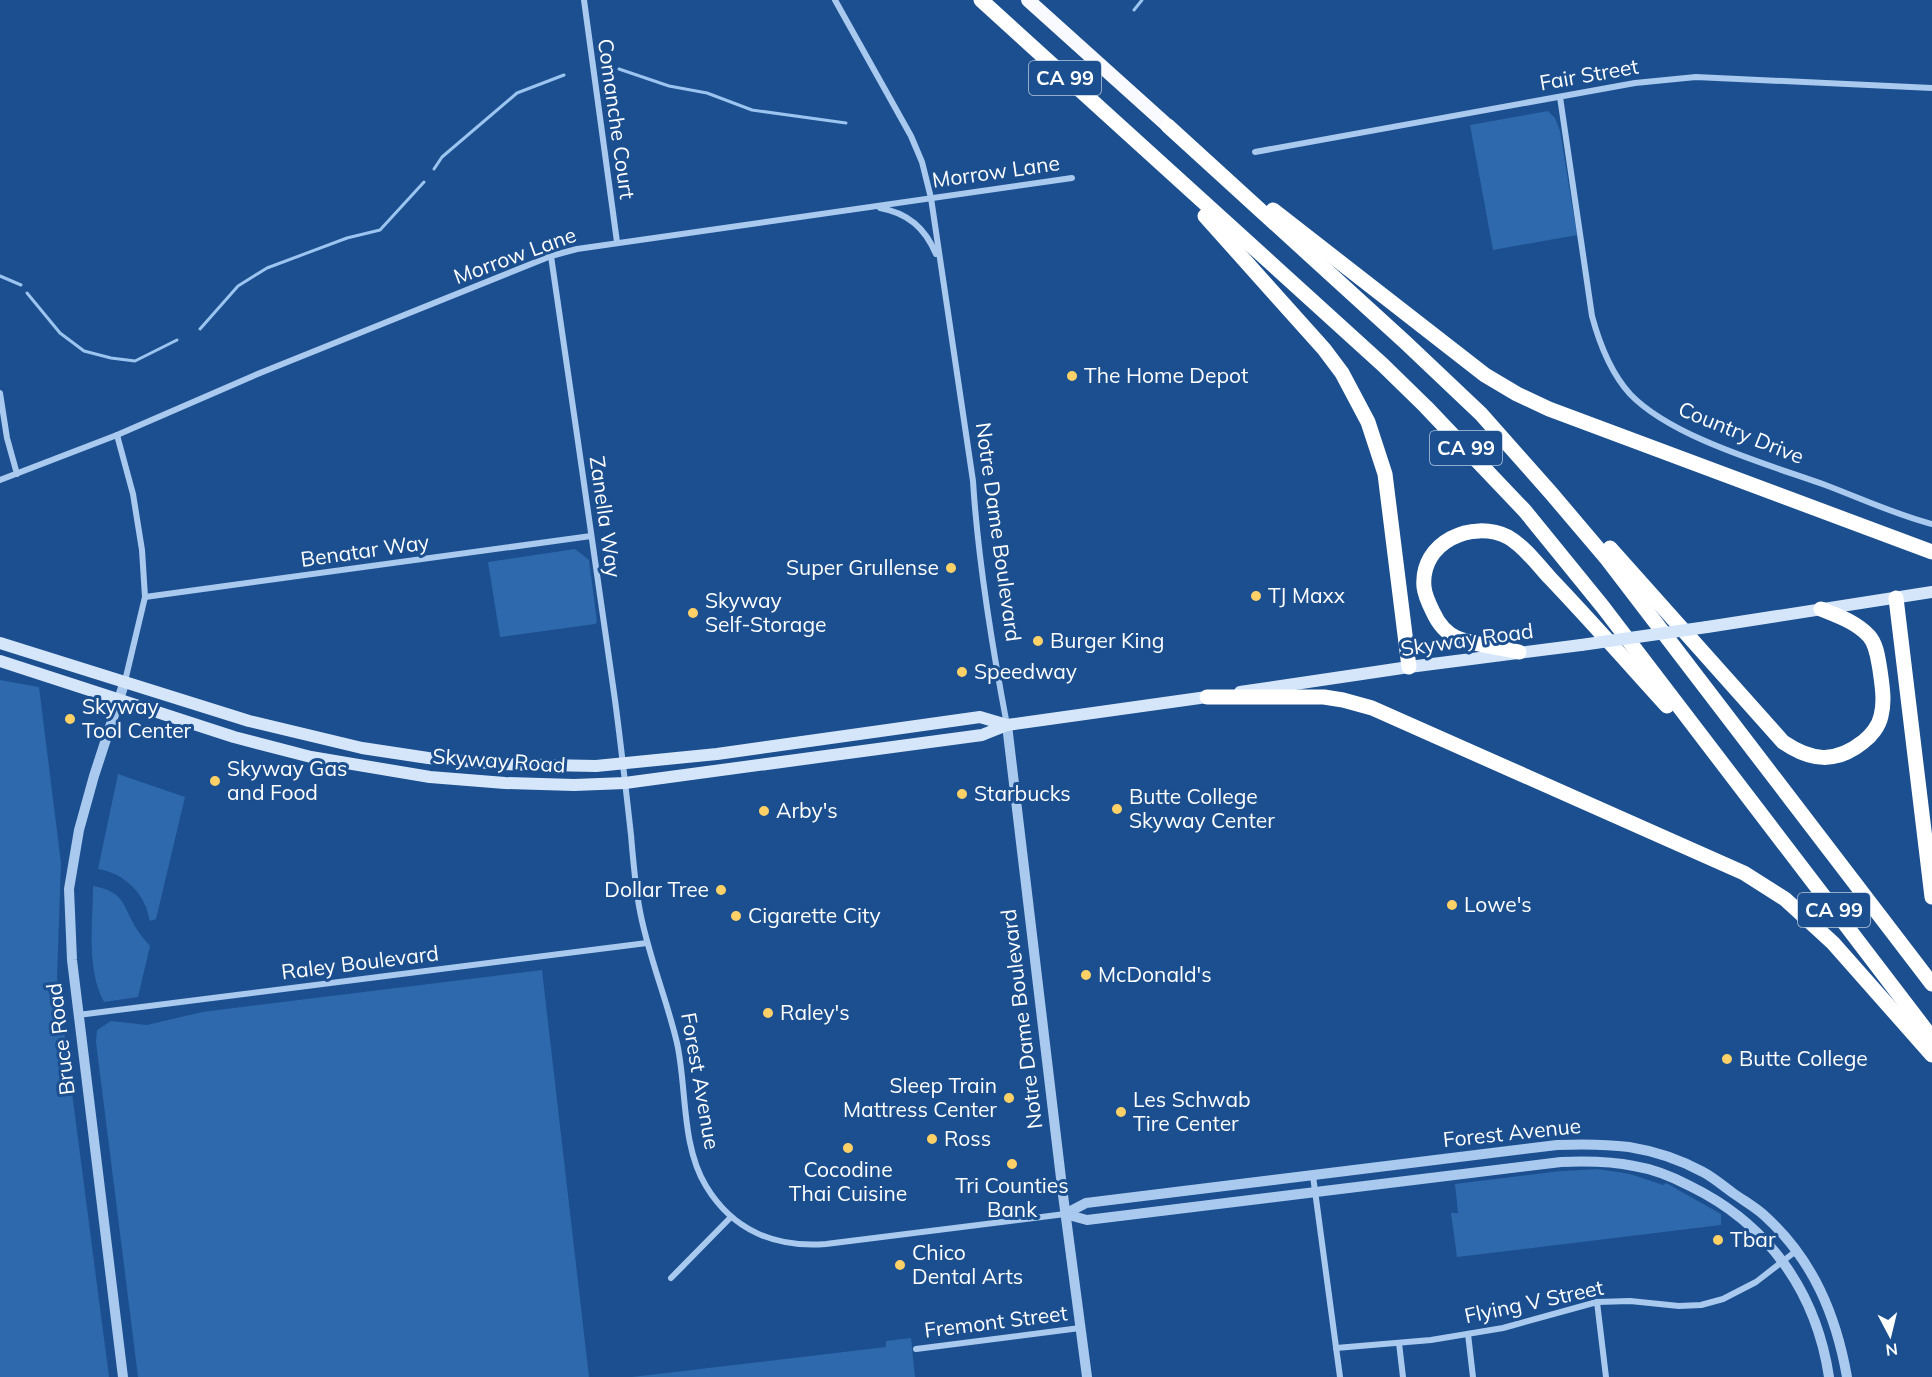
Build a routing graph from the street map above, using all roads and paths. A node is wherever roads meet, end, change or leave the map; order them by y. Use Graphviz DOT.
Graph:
graph roads {
  1 [pos="584,0"];
  2 [pos="835,0"];
  3 [pos="981,0"];
  4 [pos="1028,0"];
  5 [pos="1932,88"];
  6 [pos="1560,97"];
  7 [pos="1168,126"];
  8 [pos="1255,152"];
  9 [pos="1199,154"];
  10 [pos="1150,155"];
  11 [pos="1072,178"];
  12 [pos="931,198"];
  13 [pos="874,206"];
  14 [pos="617,242"];
  15 [pos="551,256"];
  16 [pos="940,262"];
  17 [pos="0,393"];
  18 [pos="117,435"];
  19 [pos="17,474"];
  20 [pos="0,480"];
  21 [pos="1551,493"];
  22 [pos="1932,524"];
  23 [pos="591,536"];
  24 [pos="1932,552"];
  25 [pos="1932,592"];
  26 [pos="145,597"];
  27 [pos="1896,598"];
  28 [pos="1821,609"];
  29 [pos="0,643"];
  30 [pos="1519,652"];
  31 [pos="0,661"];
  32 [pos="1409,667"];
  33 [pos="125,681"];
  34 [pos="1207,697"];
  35 [pos="119,700"];
  36 [pos="1007,725"];
  37 [pos="624,763"];
  38 [pos="625,783"];
  39 [pos="1737,783"];
  40 [pos="1932,897"];
  41 [pos="647,943"];
  42 [pos="1932,984"];
  43 [pos="78,1015"];
  44 [pos="1932,1038"];
  45 [pos="1932,1054"];
  46 [pos="1313,1176"];
  47 [pos="1315,1192"];
  48 [pos="1065,1214"];
  49 [pos="731,1217"];
  50 [pos="1796,1251"];
  51 [pos="1783,1261"];
  52 [pos="671,1278"];
  53 [pos="1597,1302"];
  54 [pos="1080,1328"];
  55 [pos="1468,1334"];
  56 [pos="1399,1343"];
  57 [pos="1336,1348"];
  58 [pos="916,1349"];
  59 [pos="123,1377"];
  60 [pos="1087,1377"];
  61 [pos="1340,1377"];
  62 [pos="1403,1377"];
  63 [pos="1473,1377"];
  64 [pos="1606,1377"];
  65 [pos="1829,1377"];
  66 [pos="1847,1377"];
  1 -- 14 [label="street, Comanche Court"];
  2 -- 12 [label="street, Notre Dame Boulevard"];
  3 -- 10 [label="highway, CA 99"];
  4 -- 7 [label="highway, CA 99"];
  5 -- 6 [label="street, Fair Street"];
  6 -- 8 [label="street, Fair Street"];
  6 -- 22 [label="street, Country Drive"];
  7 -- 9 [label="highway, CA 99"];
  9 -- 21 [label="highway, CA 99"];
  9 -- 24 [label="highway"];
  10 -- 32 [label="highway"];
  10 -- 39 [label="highway, CA 99"];
  11 -- 12 [label="street, Morrow Lane"];
  12 -- 13 [label="street, Morrow Lane"];
  12 -- 16 [label="street, Notre Dame Boulevard"];
  13 -- 14 [label="street, Morrow Lane"];
  13 -- 16 [label="street"];
  14 -- 15 [label="street, Morrow Lane"];
  15 -- 18 [label="street, Morrow Lane"];
  15 -- 23 [label="street, Zanella Way"];
  16 -- 36 [label="street, Notre Dame Boulevard"];
  17 -- 19 [label="street"];
  18 -- 19 [label="street, Morrow Lane"];
  18 -- 26 [label="street"];
  19 -- 20 [label="street, Morrow Lane"];
  21 -- 28 [label="highway"];
  21 -- 42 [label="highway, CA 99"];
  23 -- 26 [label="street, Benatar Way"];
  23 -- 37 [label="street, Zanella Way"];
  25 -- 27 [label="main road, Skyway Road"];
  26 -- 33 [label="street"];
  27 -- 28 [label="main road, Skyway Road"];
  27 -- 40 [label="highway"];
  28 -- 30 [label="main road, Skyway Road, bridge"];
  29 -- 33 [label="main road, Skyway Road"];
  30 -- 32 [label="main road, Skyway Road"];
  30 -- 39 [label="highway"];
  31 -- 35 [label="main road, Skyway Road"];
  32 -- 34 [label="main road, Skyway Road"];
  33 -- 35 [label="street, Bruce Road"];
  33 -- 37 [label="main road, Skyway Road"];
  34 -- 36 [label="main road, Skyway Road"];
  34 -- 45 [label="highway"];
  35 -- 38 [label="main road, Skyway Road"];
  35 -- 43 [label="street, Bruce Road"];
  36 -- 37 [label="main road, Skyway Road"];
  36 -- 38 [label="main road, Skyway Road"];
  36 -- 48 [label="street, Notre Dame Boulevard"];
  37 -- 38 [label="street, Zanella Way"];
  38 -- 41 [label="street, Forest Avenue"];
  39 -- 44 [label="highway, CA 99"];
  41 -- 43 [label="street, Raley Boulevard"];
  41 -- 49 [label="street, Forest Avenue"];
  43 -- 59 [label="street, Bruce Road"];
  46 -- 47 [label="street"];
  46 -- 48 [label="street, Forest Avenue"];
  46 -- 50 [label="street, Forest Avenue"];
  47 -- 48 [label="street, Forest Avenue"];
  47 -- 51 [label="street, Forest Avenue"];
  47 -- 57 [label="street"];
  48 -- 49 [label="street, Forest Avenue"];
  48 -- 54 [label="street, Notre Dame Boulevard"];
  49 -- 52 [label="street"];
  50 -- 51 [label="street, Flying V Street"];
  50 -- 66 [label="street, Forest Avenue"];
  51 -- 53 [label="street, Flying V Street"];
  51 -- 65 [label="street, Forest Avenue"];
  53 -- 55 [label="street, Flying V Street"];
  53 -- 64 [label="street"];
  54 -- 58 [label="street, Fremont Street"];
  54 -- 60 [label="street, Notre Dame Boulevard"];
  55 -- 56 [label="street, Flying V Street"];
  55 -- 63 [label="street"];
  56 -- 57 [label="street, Flying V Street"];
  56 -- 62 [label="street"];
  57 -- 61 [label="street"];
}
